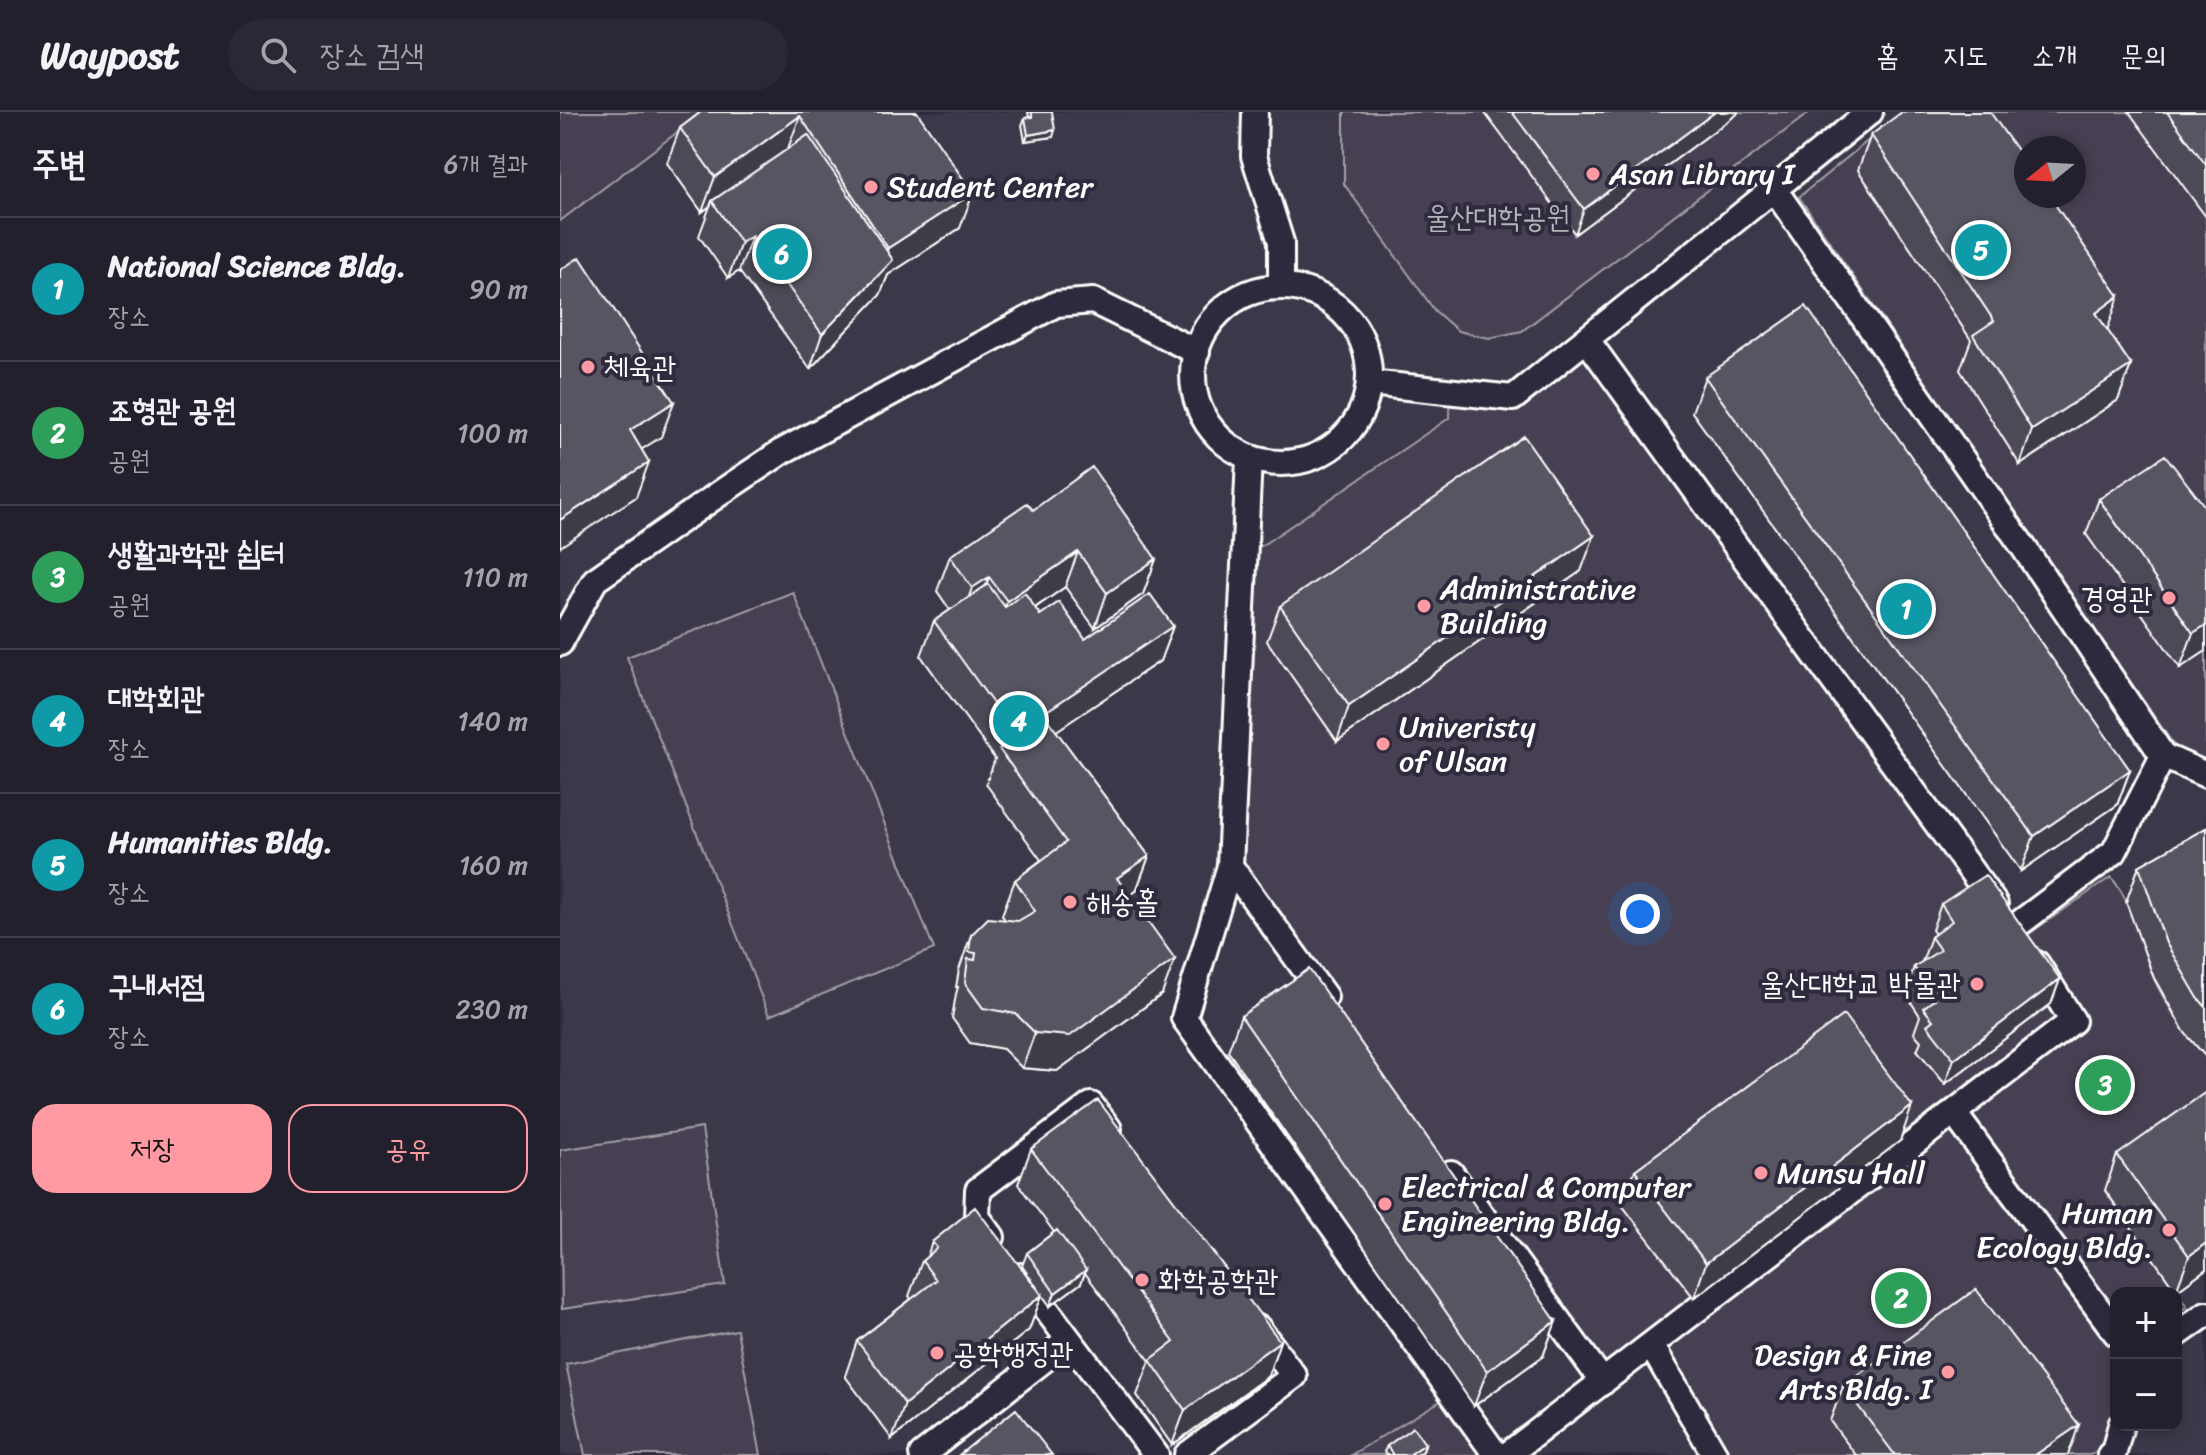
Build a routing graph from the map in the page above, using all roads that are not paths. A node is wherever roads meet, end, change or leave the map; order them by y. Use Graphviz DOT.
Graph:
graph roads {
  1 [pos="1255,112"];
  2 [pos="1870,112"];
  3 [pos="1774,189"];
  4 [pos="1281,287"];
  5 [pos="1587,340"];
  6 [pos="1197,352"];
  7 [pos="1369,383"];
  8 [pos="1249,458"];
  9 [pos="560,643"];
  10 [pos="2163,756"];
  11 [pos="2206,775"];
  12 [pos="1230,866"];
  13 [pos="2013,928"];
  14 [pos="1341,1020"];
  15 [pos="1954,1113"];
  16 [pos="1118,1142"];
  17 [pos="1434,1148"];
  18 [pos="1248,1314"];
  19 [pos="2206,1314"];
  20 [pos="2110,1325"];
  21 [pos="2182,1331"];
  22 [pos="1069,1340"];
  23 [pos="1651,1345"];
  24 [pos="1603,1382"];
  25 [pos="2120,1431"];
  26 [pos="2114,1454"];
  27 [pos="922,1455"];
  28 [pos="1156,1455"];
  29 [pos="1187,1455"];
  30 [pos="1496,1455"];
  31 [pos="1507,1455"];
  32 [pos="1715,1455"];
  1 -- 4 [label="street"];
  2 -- 3 [label="street"];
  3 -- 5 [label="street"];
  3 -- 10 [label="street"];
  4 -- 6 [label="street"];
  4 -- 7 [label="street"];
  5 -- 7 [label="street"];
  5 -- 13 [label="street"];
  6 -- 8 [label="street"];
  6 -- 9 [label="street"];
  7 -- 8 [label="street"];
  8 -- 12 [label="street"];
  10 -- 11 [label="street"];
  10 -- 13 [label="street"];
  12 -- 14 [label="street"];
  12 -- 30 [label="street"];
  13 -- 15 [label="street"];
  15 -- 20 [label="street"];
  15 -- 23 [label="street"];
  16 -- 22 [label="street"];
  17 -- 24 [label="street"];
  18 -- 29 [label="street"];
  19 -- 21 [label="street"];
  22 -- 27 [label="street"];
  22 -- 28 [label="street"];
  23 -- 24 [label="street"];
  23 -- 32 [label="street"];
  24 -- 31 [label="street"];
  25 -- 26 [label="street"];
}
